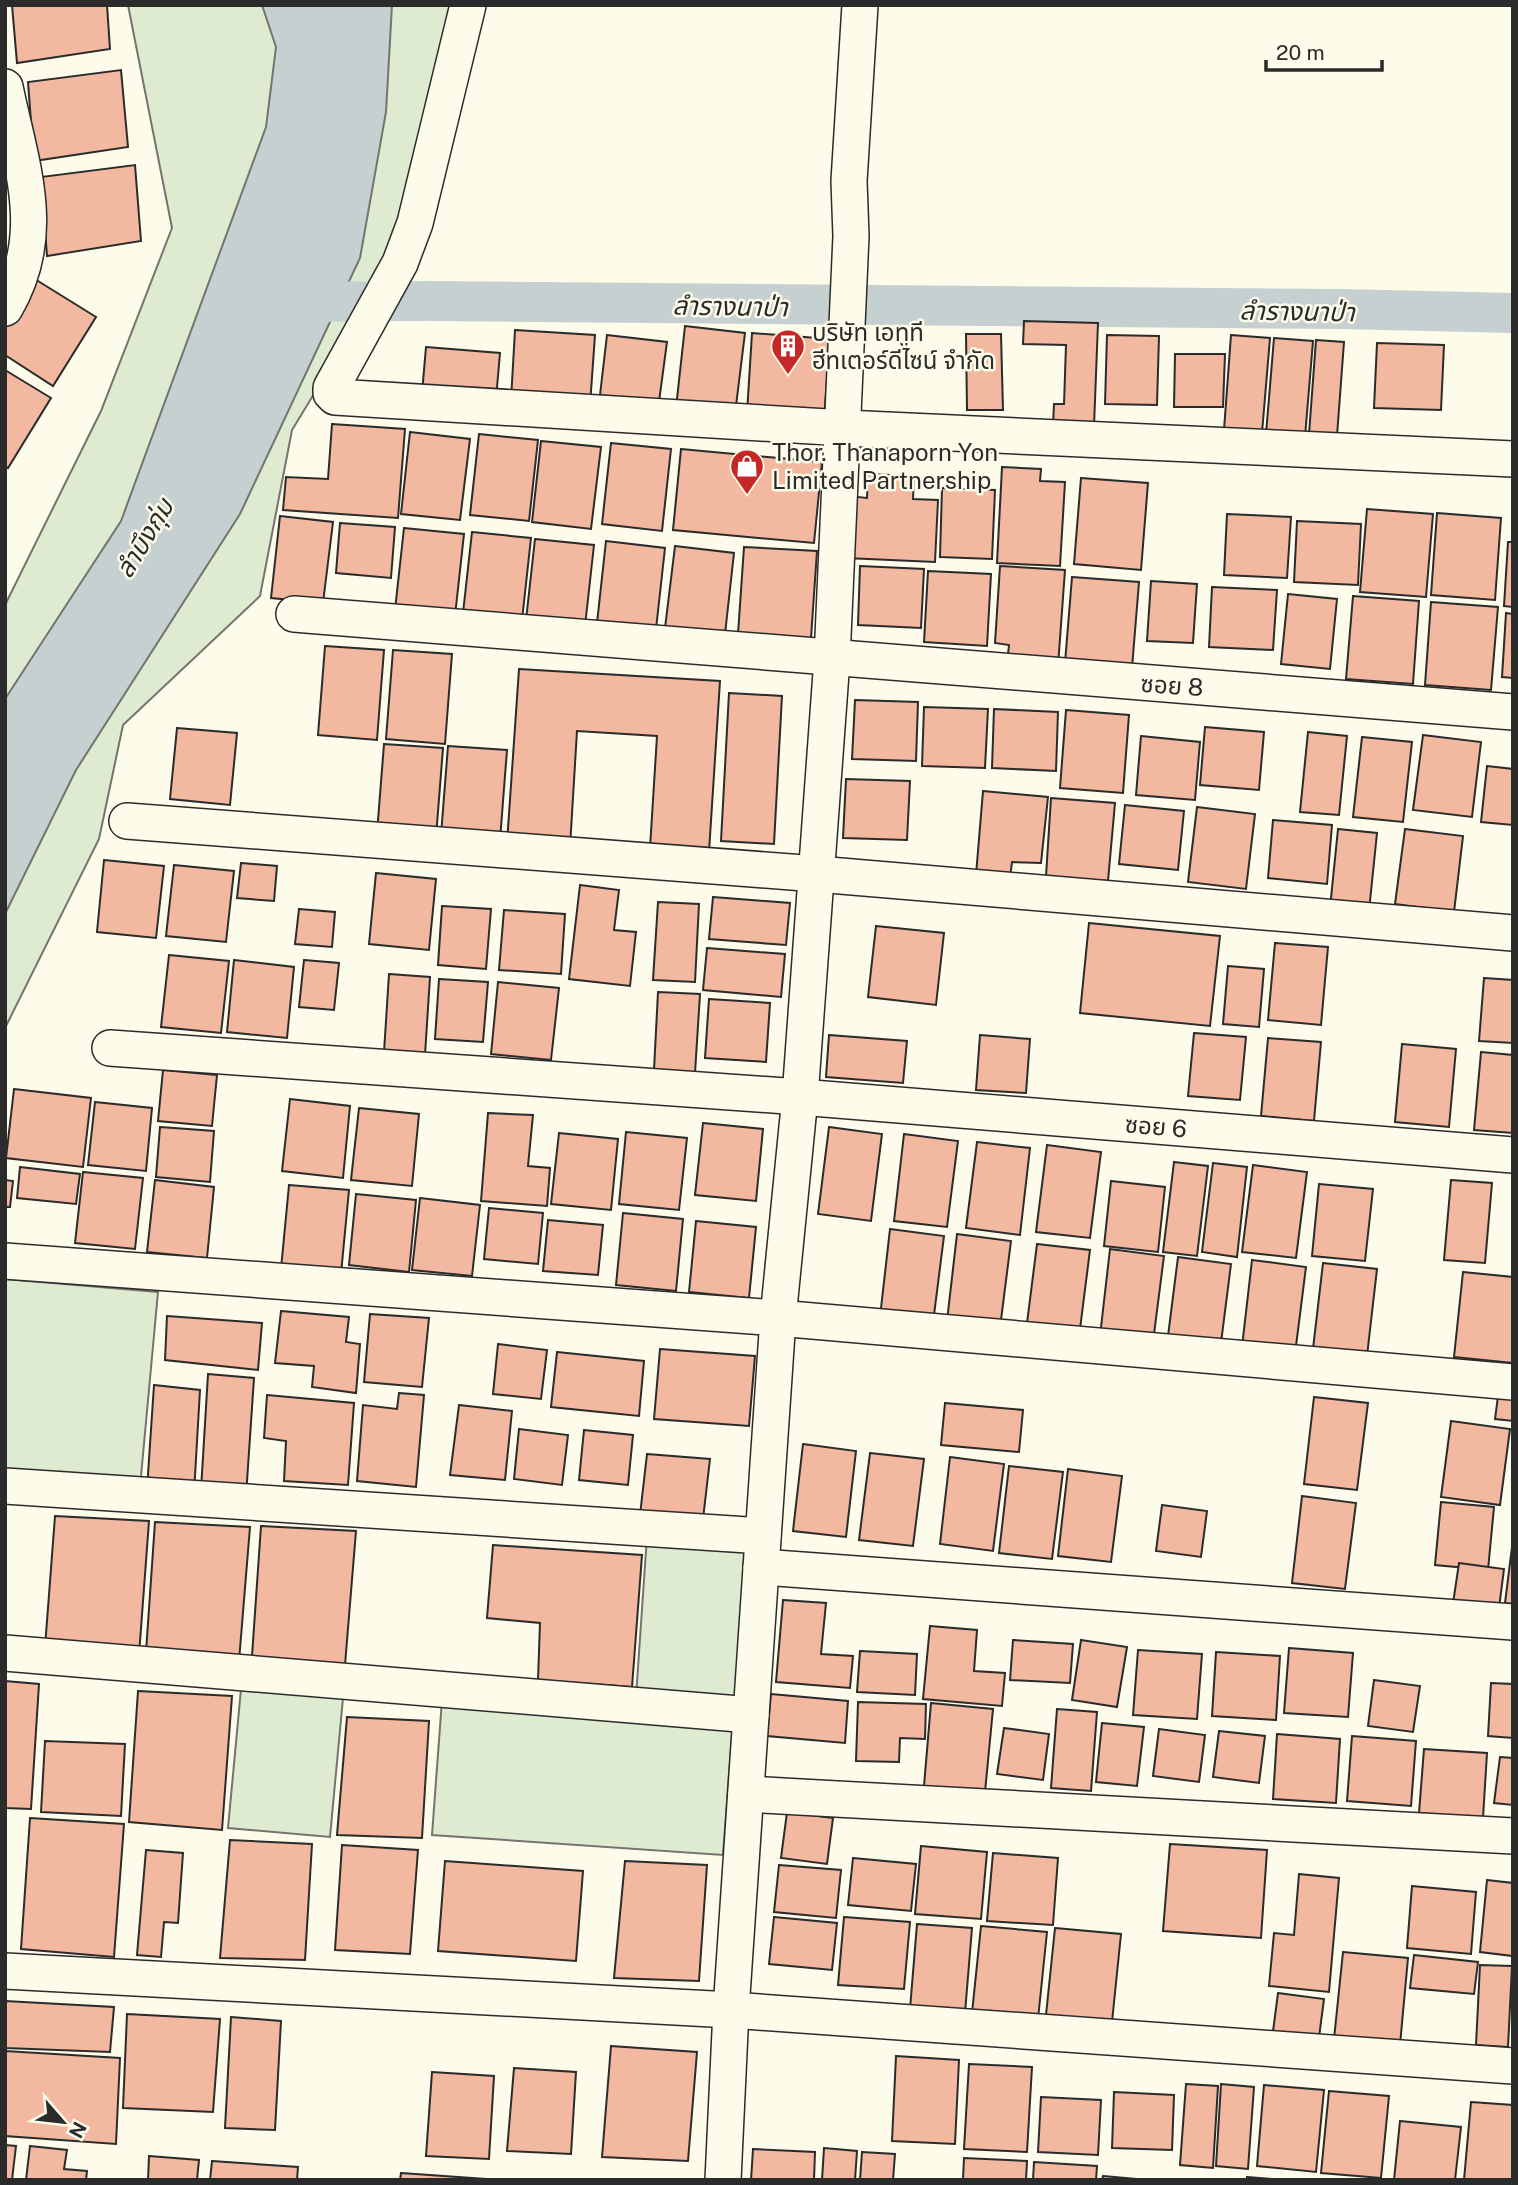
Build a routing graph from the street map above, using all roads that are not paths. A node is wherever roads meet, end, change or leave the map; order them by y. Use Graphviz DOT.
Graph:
graph roads {
  1 [pos="468,5"];
  2 [pos="860,5"];
  3 [pos="5,87"];
  4 [pos="18,211"];
  5 [pos="5,308"];
  6 [pos="844,428"];
  7 [pos="1513,459"];
  8 [pos="294,614"];
  9 [pos="832,659"];
  10 [pos="1513,712"];
  11 [pos="127,821"];
  12 [pos="817,874"];
  13 [pos="1513,933"];
  14 [pos="110,1048"];
  15 [pos="800,1097"];
  16 [pos="1513,1155"];
  17 [pos="5,1261"];
  18 [pos="778,1318"];
  19 [pos="1513,1382"];
  20 [pos="5,1486"];
  21 [pos="762,1552"];
  22 [pos="1513,1622"];
  23 [pos="5,1653"];
  24 [pos="751,1715"];
  25 [pos="746,1794"];
  26 [pos="1513,1836"];
  27 [pos="5,1971"];
  28 [pos="731,2010"];
  29 [pos="1513,2066"];
  30 [pos="723,2180"];
  1 -- 6 [label="street"];
  2 -- 6 [label="street"];
  3 -- 4 [label="street"];
  4 -- 5 [label="street"];
  6 -- 7 [label="street"];
  6 -- 9 [label="street"];
  8 -- 9 [label="street, ซอย 8"];
  9 -- 10 [label="street, ซอย 8"];
  9 -- 12 [label="street"];
  11 -- 12 [label="street"];
  12 -- 13 [label="street"];
  12 -- 15 [label="street"];
  14 -- 15 [label="street, ซอย 6"];
  15 -- 16 [label="street, ซอย 6"];
  15 -- 18 [label="street"];
  17 -- 18 [label="street"];
  18 -- 19 [label="street"];
  18 -- 21 [label="street"];
  20 -- 21 [label="street"];
  21 -- 22 [label="street"];
  21 -- 24 [label="street"];
  23 -- 24 [label="street"];
  24 -- 25 [label="street"];
  25 -- 26 [label="street"];
  25 -- 28 [label="street"];
  27 -- 28 [label="street"];
  28 -- 29 [label="street"];
  28 -- 30 [label="street"];
}
